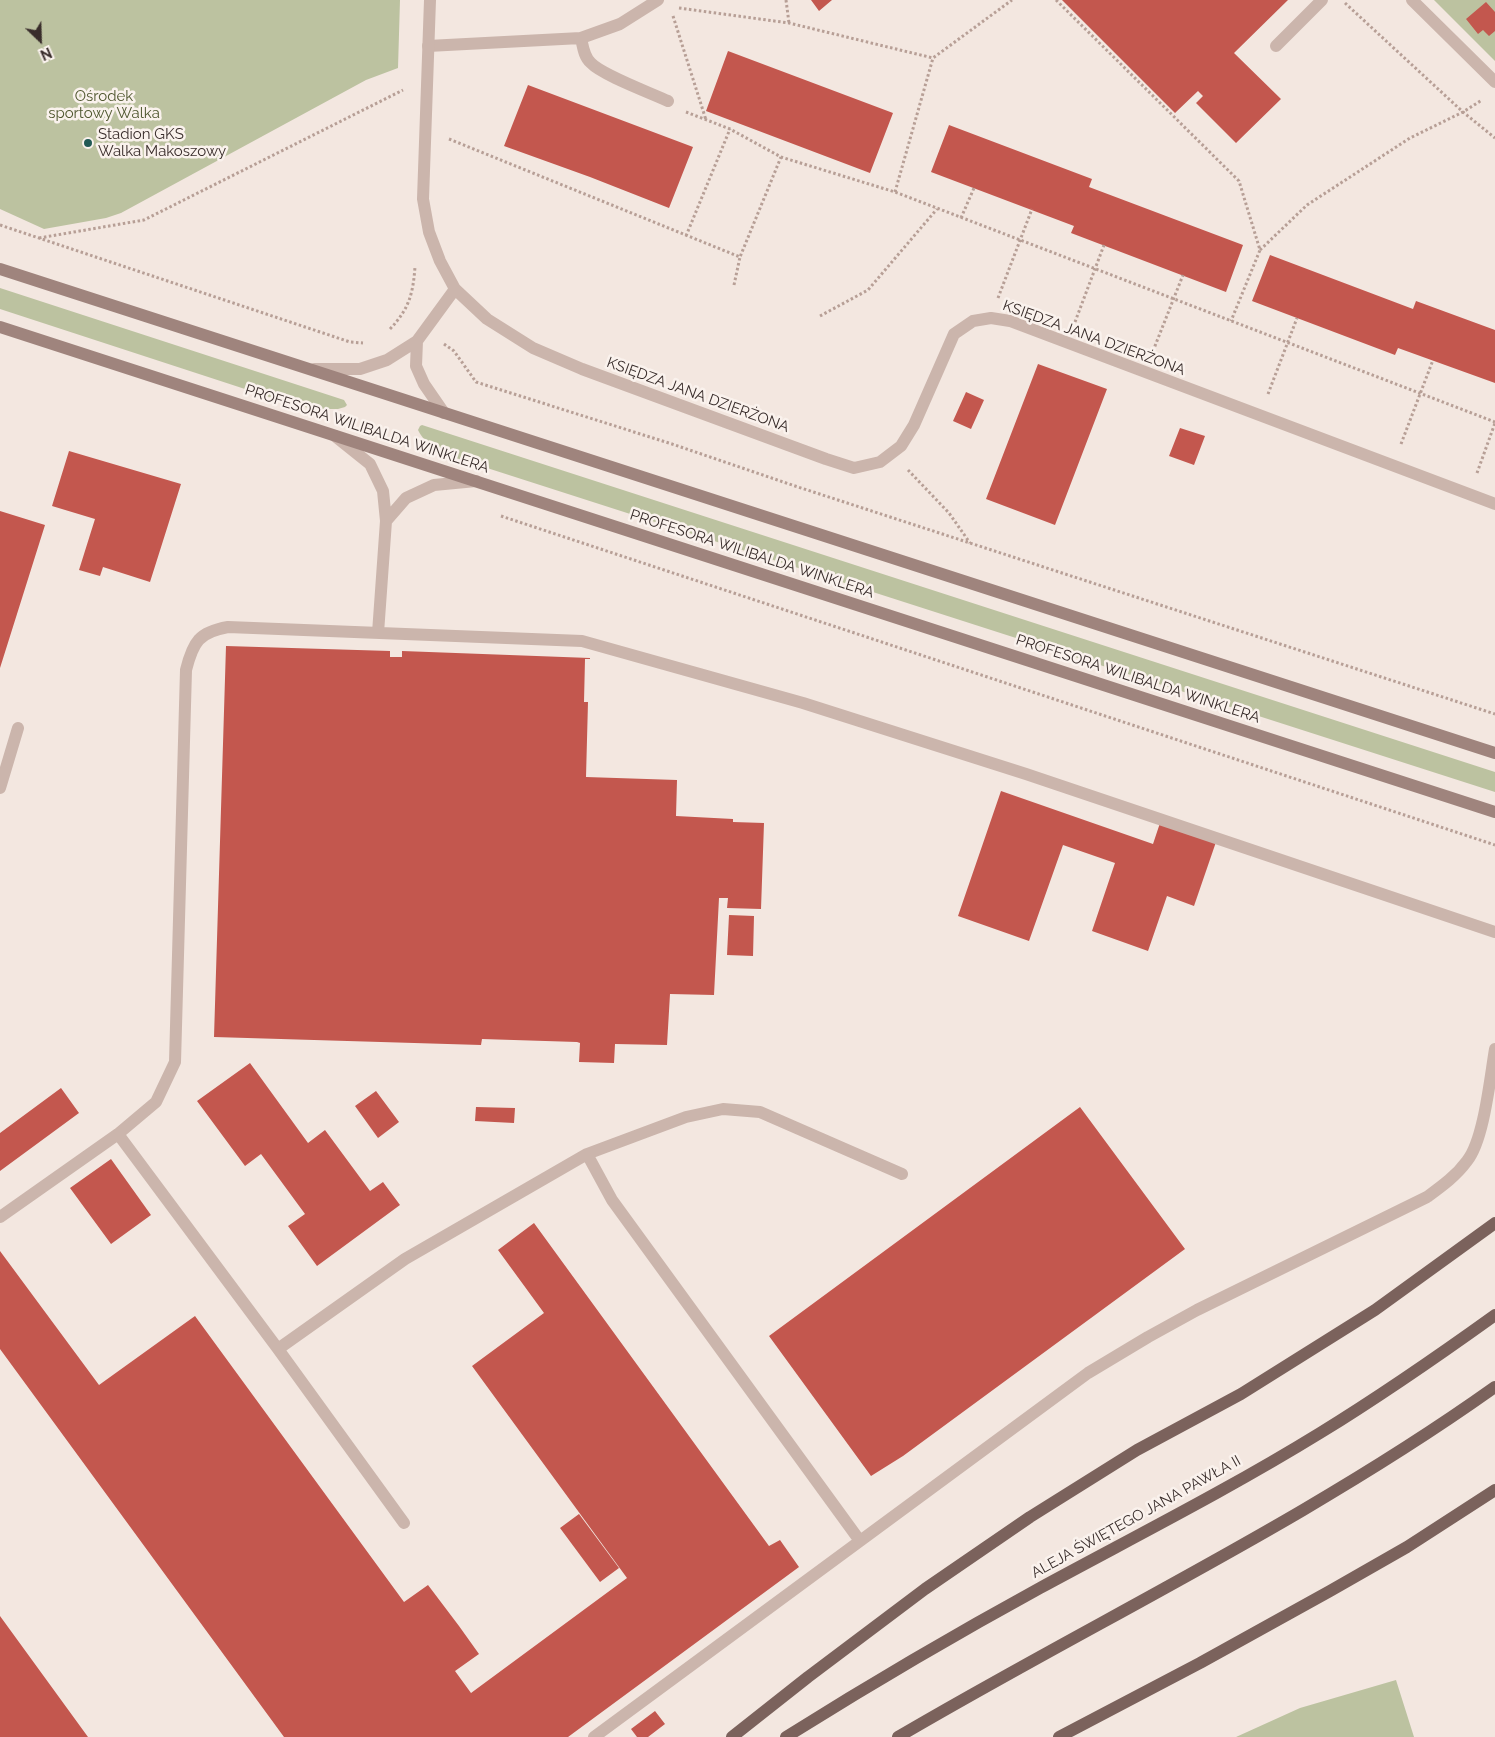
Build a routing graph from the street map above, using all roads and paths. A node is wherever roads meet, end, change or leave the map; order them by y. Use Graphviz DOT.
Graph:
graph roads {
  1 [pos="430,0"];
  2 [pos="658,0"];
  3 [pos="786,0"];
  4 [pos="1012,0"];
  5 [pos="1056,0"];
  6 [pos="1322,0"];
  7 [pos="1342,0"];
  8 [pos="1412,0"];
  9 [pos="789,23"];
  10 [pos="581,38"];
  11 [pos="428,46"];
  12 [pos="1276,46"];
  13 [pos="933,58"];
  14 [pos="426,78"];
  15 [pos="1495,82"];
  16 [pos="1487,96"];
  17 [pos="668,101"];
  18 [pos="1463,112"];
  19 [pos="706,120"];
  20 [pos="730,129"];
  21 [pos="426,135"];
  22 [pos="1495,138"];
  23 [pos="782,157"];
  24 [pos="974,188"];
  25 [pos="894,192"];
  26 [pos="937,209"];
  27 [pos="1032,209"];
  28 [pos="961,218"];
  29 [pos="0,225"];
  30 [pos="686,236"];
  31 [pos="39,238"];
  32 [pos="1020,240"];
  33 [pos="1104,245"];
  34 [pos="1260,250"];
  35 [pos="740,258"];
  36 [pos="416,267"];
  37 [pos="0,269"];
  38 [pos="1095,269"];
  39 [pos="1183,275"];
  40 [pos="734,285"];
  41 [pos="455,289"];
  42 [pos="1174,299"];
  43 [pos="820,316"];
  44 [pos="991,318"];
  45 [pos="1297,318"];
  46 [pos="1232,321"];
  47 [pos="0,327"];
  48 [pos="384,334"];
  49 [pos="369,341"];
  50 [pos="417,341"];
  51 [pos="1067,343"];
  52 [pos="1287,343"];
  53 [pos="454,351"];
  54 [pos="1433,360"];
  55 [pos="309,370"];
  56 [pos="1145,372"];
  57 [pos="1420,394"];
  58 [pos="444,413"];
  59 [pos="1260,416"];
  60 [pos="1495,422"];
  61 [pos="333,435"];
  62 [pos="892,453"];
  63 [pos="1392,466"];
  64 [pos="476,482"];
  65 [pos="1469,494"];
  66 [pos="1495,504"];
  67 [pos="496,514"];
  68 [pos="386,521"];
  69 [pos="970,543"];
  70 [pos="378,633"];
  71 [pos="1495,714"];
  72 [pos="18,728"];
  73 [pos="1495,753"];
  74 [pos="0,788"];
  75 [pos="1495,812"];
  76 [pos="1495,844"];
  77 [pos="1495,932"];
  78 [pos="1495,1049"];
  79 [pos="118,1134"];
  80 [pos="587,1154"];
  81 [pos="902,1174"];
  82 [pos="0,1217"];
  83 [pos="1495,1223"];
  84 [pos="1495,1315"];
  85 [pos="278,1348"];
  86 [pos="1495,1387"];
  87 [pos="1495,1490"];
  88 [pos="404,1523"];
  89 [pos="860,1541"];
  90 [pos="594,1737"];
  91 [pos="732,1737"];
  92 [pos="786,1737"];
  93 [pos="898,1737"];
  94 [pos="1059,1737"];
  1 -- 11 [label="street, KSIĘDZA JANA DZIERŻONA"];
  2 -- 10 [label="street"];
  3 -- 9 [label="path"];
  4 -- 13 [label="path"];
  5 -- 34 [label="path"];
  6 -- 12 [label="street"];
  7 -- 18 [label="path"];
  8 -- 15 [label="street"];
  9 -- 13 [label="path"];
  9 -- 19 [label="path"];
  10 -- 11 [label="street"];
  10 -- 17 [label="street"];
  11 -- 14 [label="street, KSIĘDZA JANA DZIERŻONA"];
  13 -- 25 [label="path"];
  14 -- 21 [label="street, KSIĘDZA JANA DZIERŻONA"];
  14 -- 31 [label="path"];
  16 -- 18 [label="path"];
  17 -- 19 [label="path"];
  18 -- 22 [label="path"];
  18 -- 34 [label="path"];
  19 -- 20 [label="path"];
  20 -- 23 [label="path"];
  20 -- 30 [label="path"];
  21 -- 30 [label="path"];
  21 -- 41 [label="street, KSIĘDZA JANA DZIERŻONA"];
  23 -- 25 [label="path"];
  23 -- 35 [label="path"];
  24 -- 28 [label="path"];
  25 -- 26 [label="path"];
  26 -- 28 [label="path"];
  26 -- 43 [label="path"];
  27 -- 32 [label="path"];
  28 -- 32 [label="path"];
  29 -- 31 [label="path"];
  30 -- 35 [label="path"];
  31 -- 49 [label="path"];
  32 -- 38 [label="path"];
  32 -- 44 [label="path"];
  33 -- 38 [label="path"];
  34 -- 46 [label="path"];
  35 -- 40 [label="path"];
  36 -- 48 [label="path"];
  37 -- 55 [label="main road"];
  38 -- 42 [label="path"];
  38 -- 51 [label="path"];
  39 -- 42 [label="path"];
  41 -- 50 [label="street"];
  41 -- 62 [label="street, KSIĘDZA JANA DZIERŻONA"];
  42 -- 46 [label="path"];
  42 -- 56 [label="path"];
  44 -- 51 [label="street, KSIĘDZA JANA DZIERŻONA"];
  44 -- 62 [label="street, KSIĘDZA JANA DZIERŻONA"];
  45 -- 52 [label="path"];
  46 -- 52 [label="path"];
  47 -- 61 [label="main road, PROFESORA WILIBALDA WINKLERA"];
  50 -- 55 [label="street"];
  50 -- 58 [label="street"];
  51 -- 56 [label="street, KSIĘDZA JANA DZIERŻONA"];
  52 -- 57 [label="path"];
  52 -- 59 [label="path"];
  53 -- 69 [label="path"];
  54 -- 57 [label="path"];
  55 -- 58 [label="main road"];
  56 -- 59 [label="street, KSIĘDZA JANA DZIERŻONA"];
  57 -- 60 [label="path"];
  57 -- 63 [label="path"];
  58 -- 73 [label="main road"];
  59 -- 63 [label="street, KSIĘDZA JANA DZIERŻONA"];
  60 -- 65 [label="path"];
  61 -- 64 [label="main road, PROFESORA WILIBALDA WINKLERA"];
  61 -- 68 [label="street"];
  62 -- 69 [label="path"];
  63 -- 65 [label="street, KSIĘDZA JANA DZIERŻONA"];
  64 -- 68 [label="street"];
  64 -- 75 [label="main road, PROFESORA WILIBALDA WINKLERA"];
  65 -- 66 [label="street, KSIĘDZA JANA DZIERŻONA"];
  67 -- 76 [label="path"];
  68 -- 70 [label="street"];
  69 -- 71 [label="path"];
  70 -- 77 [label="street"];
  70 -- 79 [label="street"];
  72 -- 74 [label="street"];
  78 -- 89 [label="street"];
  79 -- 82 [label="street"];
  79 -- 85 [label="street"];
  80 -- 81 [label="street"];
  80 -- 85 [label="street"];
  80 -- 89 [label="street"];
  83 -- 91 [label="main road"];
  84 -- 92 [label="main road, ALEJA ŚWIĘTEGO JANA PAWŁA II"];
  85 -- 88 [label="street"];
  86 -- 93 [label="main road"];
  87 -- 94 [label="main road"];
  89 -- 90 [label="street"];
}
